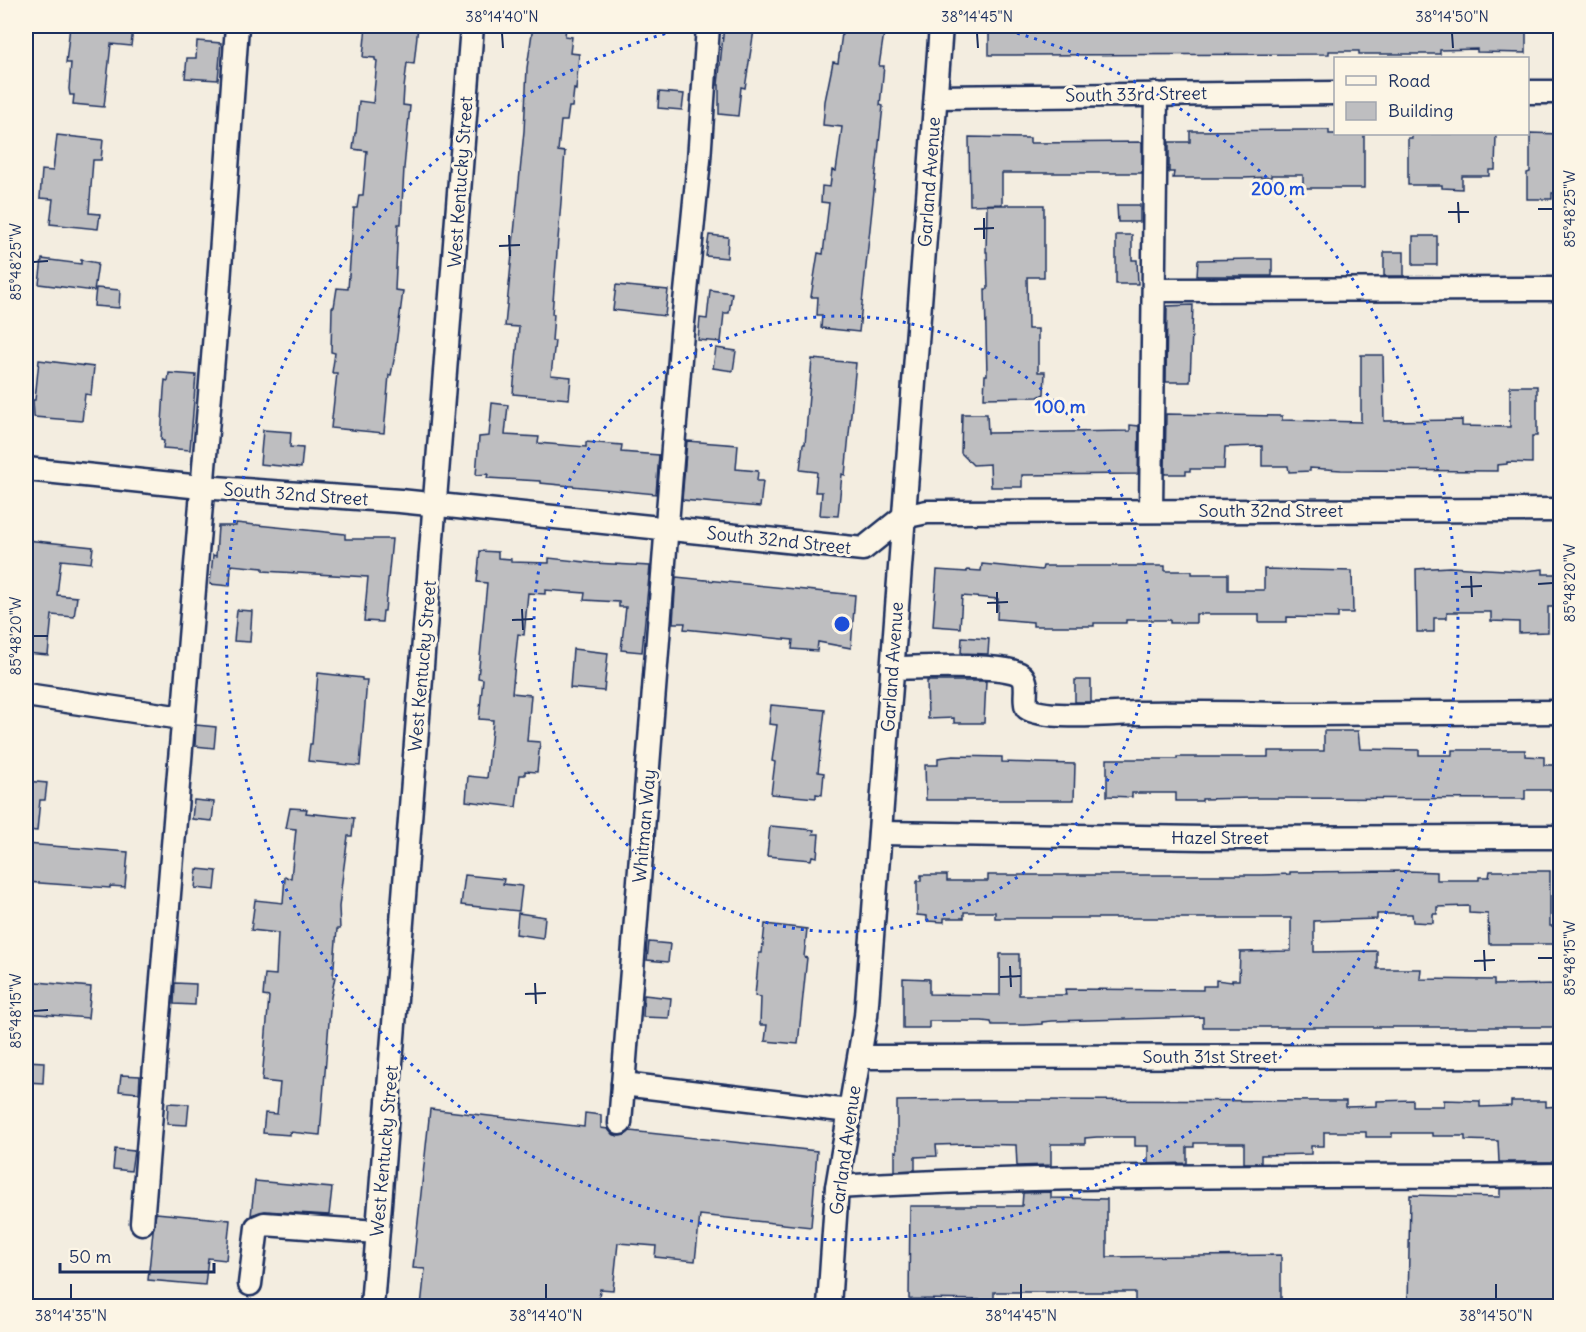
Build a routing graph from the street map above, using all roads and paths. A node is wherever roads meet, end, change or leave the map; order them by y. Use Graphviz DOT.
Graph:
graph roads {
  1 [pos="237,26"];
  2 [pos="471,26"];
  3 [pos="708,26"];
  4 [pos="941,26"];
  5 [pos="1529,92"];
  6 [pos="1560,92"];
  7 [pos="1334,93"];
  8 [pos="1156,94"];
  9 [pos="936,97"];
  10 [pos="1560,289"];
  11 [pos="1155,290"];
  12 [pos="26,469"];
  13 [pos="201,487"];
  14 [pos="435,506"];
  15 [pos="1151,510"];
  16 [pos="1560,510"];
  17 [pos="903,517"];
  18 [pos="668,529"];
  19 [pos="892,668"];
  20 [pos="26,695"];
  21 [pos="1560,712"];
  22 [pos="182,718"];
  23 [pos="880,834"];
  24 [pos="1560,837"];
  25 [pos="1560,1056"];
  26 [pos="860,1057"];
  27 [pos="623,1084"];
  28 [pos="849,1111"];
  29 [pos="620,1123"];
  30 [pos="1560,1175"];
  31 [pos="837,1187"];
  32 [pos="142,1223"];
  33 [pos="377,1232"];
  34 [pos="250,1284"];
  35 [pos="372,1306"];
  36 [pos="829,1306"];
  1 -- 13 [label="street"];
  2 -- 14 [label="street, West Kentucky Street"];
  3 -- 18 [label="street, Whitman Way"];
  4 -- 9 [label="street, Garland Avenue"];
  5 -- 6 [label="street"];
  7 -- 8 [label="street, South 33rd Street"];
  8 -- 9 [label="street, South 33rd Street"];
  8 -- 11 [label="street"];
  9 -- 17 [label="street, Garland Avenue"];
  10 -- 11 [label="street"];
  11 -- 15 [label="street"];
  12 -- 13 [label="street, South 32nd Street"];
  13 -- 14 [label="street, South 32nd Street"];
  13 -- 22 [label="street"];
  14 -- 18 [label="street, South 32nd Street"];
  14 -- 33 [label="street, West Kentucky Street"];
  15 -- 16 [label="street, South 32nd Street"];
  15 -- 17 [label="street, South 32nd Street"];
  17 -- 18 [label="street, South 32nd Street"];
  17 -- 19 [label="street, Garland Avenue"];
  18 -- 27 [label="street, Whitman Way"];
  19 -- 21 [label="street"];
  19 -- 23 [label="street, Garland Avenue"];
  20 -- 22 [label="street"];
  22 -- 32 [label="street"];
  23 -- 24 [label="street, Hazel Street"];
  23 -- 26 [label="street, Garland Avenue"];
  25 -- 26 [label="street, South 31st Street"];
  26 -- 28 [label="street, Garland Avenue"];
  27 -- 28 [label="street"];
  27 -- 29 [label="street, Whitman Way"];
  28 -- 31 [label="street, Garland Avenue"];
  30 -- 31 [label="street"];
  31 -- 36 [label="street, Garland Avenue"];
  33 -- 34 [label="street"];
  33 -- 35 [label="street, West Kentucky Street"];
}
